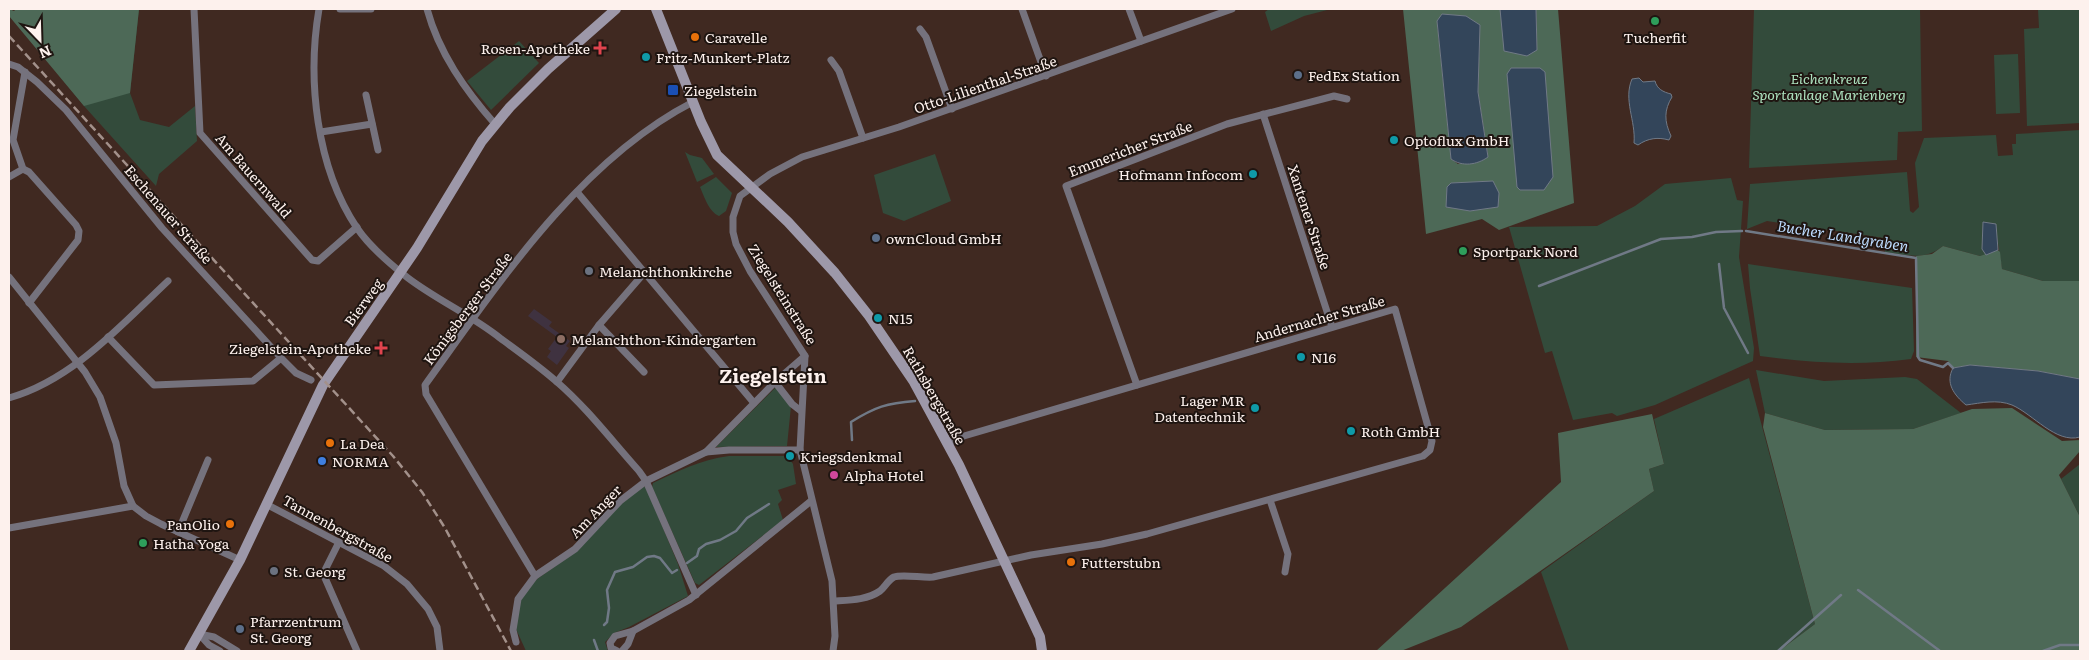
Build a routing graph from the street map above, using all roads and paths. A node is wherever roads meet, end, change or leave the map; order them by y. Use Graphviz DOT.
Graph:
graph roads {
  1 [pos="194,9"];
  2 [pos="319,9"];
  3 [pos="340,9"];
  4 [pos="371,9"];
  5 [pos="427,9"];
  6 [pos="616,9"];
  7 [pos="656,9"];
  8 [pos="1022,9"];
  9 [pos="1129,9"];
  10 [pos="1232,9"];
  11 [pos="920,29"];
  12 [pos="1141,42"];
  13 [pos="832,60"];
  14 [pos="9,64"];
  15 [pos="25,72"];
  16 [pos="1046,76"];
  17 [pos="366,95"];
  18 [pos="1347,99"];
  19 [pos="693,102"];
  20 [pos="952,109"];
  21 [pos="1264,114"];
  22 [pos="372,124"];
  23 [pos="495,124"];
  24 [pos="320,132"];
  25 [pos="864,138"];
  26 [pos="378,150"];
  27 [pos="23,169"];
  28 [pos="9,177"];
  29 [pos="750,187"];
  30 [pos="577,192"];
  31 [pos="356,227"];
  32 [pos="402,272"];
  33 [pos="645,272"];
  34 [pos="9,277"];
  35 [pos="168,281"];
  36 [pos="29,303"];
  37 [pos="474,318"];
  38 [pos="599,325"];
  39 [pos="1332,327"];
  40 [pos="108,337"];
  41 [pos="805,356"];
  42 [pos="281,358"];
  43 [pos="77,363"];
  44 [pos="644,372"];
  45 [pos="311,380"];
  46 [pos="557,382"];
  47 [pos="775,382"];
  48 [pos="1137,385"];
  49 [pos="9,398"];
  50 [pos="754,403"];
  51 [pos="801,411"];
  52 [pos="948,443"];
  53 [pos="800,450"];
  54 [pos="706,452"];
  55 [pos="208,460"];
  56 [pos="646,481"];
  57 [pos="1270,500"];
  58 [pos="811,502"];
  59 [pos="266,504"];
  60 [pos="133,506"];
  61 [pos="9,528"];
  62 [pos="178,532"];
  63 [pos="339,542"];
  64 [pos="240,560"];
  65 [pos="1004,561"];
  66 [pos="1285,572"];
  67 [pos="535,576"];
  68 [pos="696,595"];
  69 [pos="834,601"];
  70 [pos="633,631"];
  71 [pos="199,634"];
  72 [pos="516,642"];
  73 [pos="189,651"];
  74 [pos="220,651"];
  75 [pos="237,651"];
  76 [pos="357,651"];
  77 [pos="440,651"];
  78 [pos="616,651"];
  79 [pos="622,651"];
  80 [pos="833,651"];
  81 [pos="1043,651"];
  1 -- 31 [label="street, Am Bauernwald"];
  2 -- 24 [label="street"];
  3 -- 4 [label="street"];
  5 -- 23 [label="street"];
  6 -- 23 [label="main road, Bierweg"];
  7 -- 19 [label="main road"];
  8 -- 16 [label="street"];
  9 -- 12 [label="street"];
  10 -- 12 [label="street, Otto-Lilienthal-Straße"];
  11 -- 20 [label="street"];
  12 -- 16 [label="street, Otto-Lilienthal-Straße"];
  13 -- 25 [label="street"];
  14 -- 15 [label="street, Eschenauer Straße"];
  15 -- 27 [label="street"];
  15 -- 42 [label="street, Eschenauer Straße"];
  16 -- 20 [label="street, Otto-Lilienthal-Straße"];
  17 -- 22 [label="street"];
  18 -- 21 [label="street, Emmericher Straße"];
  19 -- 29 [label="main road"];
  19 -- 30 [label="street, Königsberger Straße"];
  20 -- 25 [label="street, Otto-Lilienthal-Straße"];
  21 -- 39 [label="street, Xantener Straße"];
  21 -- 48 [label="street, Emmericher Straße"];
  22 -- 24 [label="street"];
  22 -- 26 [label="street"];
  23 -- 32 [label="main road, Bierweg"];
  24 -- 31 [label="street"];
  25 -- 29 [label="street, Otto-Lilienthal-Straße"];
  27 -- 28 [label="street"];
  27 -- 36 [label="street"];
  29 -- 41 [label="street, Ziegelsteinstraße"];
  29 -- 52 [label="main road, Rathsbergstraße"];
  30 -- 33 [label="street"];
  30 -- 37 [label="street, Königsberger Straße"];
  31 -- 32 [label="street"];
  32 -- 37 [label="street"];
  32 -- 59 [label="main road, Bierweg"];
  33 -- 38 [label="street"];
  33 -- 50 [label="street"];
  34 -- 36 [label="street"];
  35 -- 40 [label="street"];
  36 -- 43 [label="street"];
  37 -- 46 [label="street"];
  37 -- 67 [label="street, Königsberger Straße"];
  38 -- 44 [label="street"];
  38 -- 46 [label="street"];
  39 -- 48 [label="street, Andernacher Straße"];
  39 -- 57 [label="street, Andernacher Straße"];
  40 -- 42 [label="street"];
  40 -- 43 [label="street"];
  41 -- 47 [label="street, Am Anger"];
  41 -- 51 [label="street, Ziegelsteinstraße"];
  42 -- 45 [label="street, Eschenauer Straße"];
  43 -- 49 [label="street"];
  43 -- 60 [label="street"];
  46 -- 56 [label="street"];
  47 -- 50 [label="street, Am Anger"];
  47 -- 51 [label="street"];
  48 -- 52 [label="street, Andernacher Straße"];
  50 -- 54 [label="street, Am Anger"];
  51 -- 53 [label="street, Ziegelsteinstraße"];
  52 -- 65 [label="main road, Rathsbergstraße"];
  53 -- 54 [label="street"];
  53 -- 58 [label="street, Ziegelsteinstraße"];
  54 -- 56 [label="street, Am Anger"];
  55 -- 62 [label="street"];
  56 -- 67 [label="street, Am Anger"];
  56 -- 68 [label="street"];
  57 -- 65 [label="street, Andernacher Straße"];
  57 -- 66 [label="street"];
  58 -- 68 [label="street"];
  58 -- 69 [label="street, Ziegelsteinstraße"];
  59 -- 63 [label="street, Tannenbergstraße"];
  59 -- 64 [label="main road, Bierweg"];
  60 -- 61 [label="street"];
  60 -- 62 [label="street"];
  62 -- 64 [label="street"];
  63 -- 76 [label="street"];
  63 -- 77 [label="street, Tannenbergstraße"];
  64 -- 71 [label="main road, Bierweg"];
  65 -- 69 [label="street, Andernacher Straße"];
  65 -- 81 [label="main road, Rathsbergstraße"];
  67 -- 72 [label="street, Am Anger"];
  68 -- 70 [label="street"];
  69 -- 80 [label="street, Ziegelsteinstraße"];
  70 -- 78 [label="street"];
  70 -- 79 [label="street"];
  71 -- 73 [label="main road, Bierweg"];
  71 -- 74 [label="street"];
  71 -- 75 [label="street"];
}
